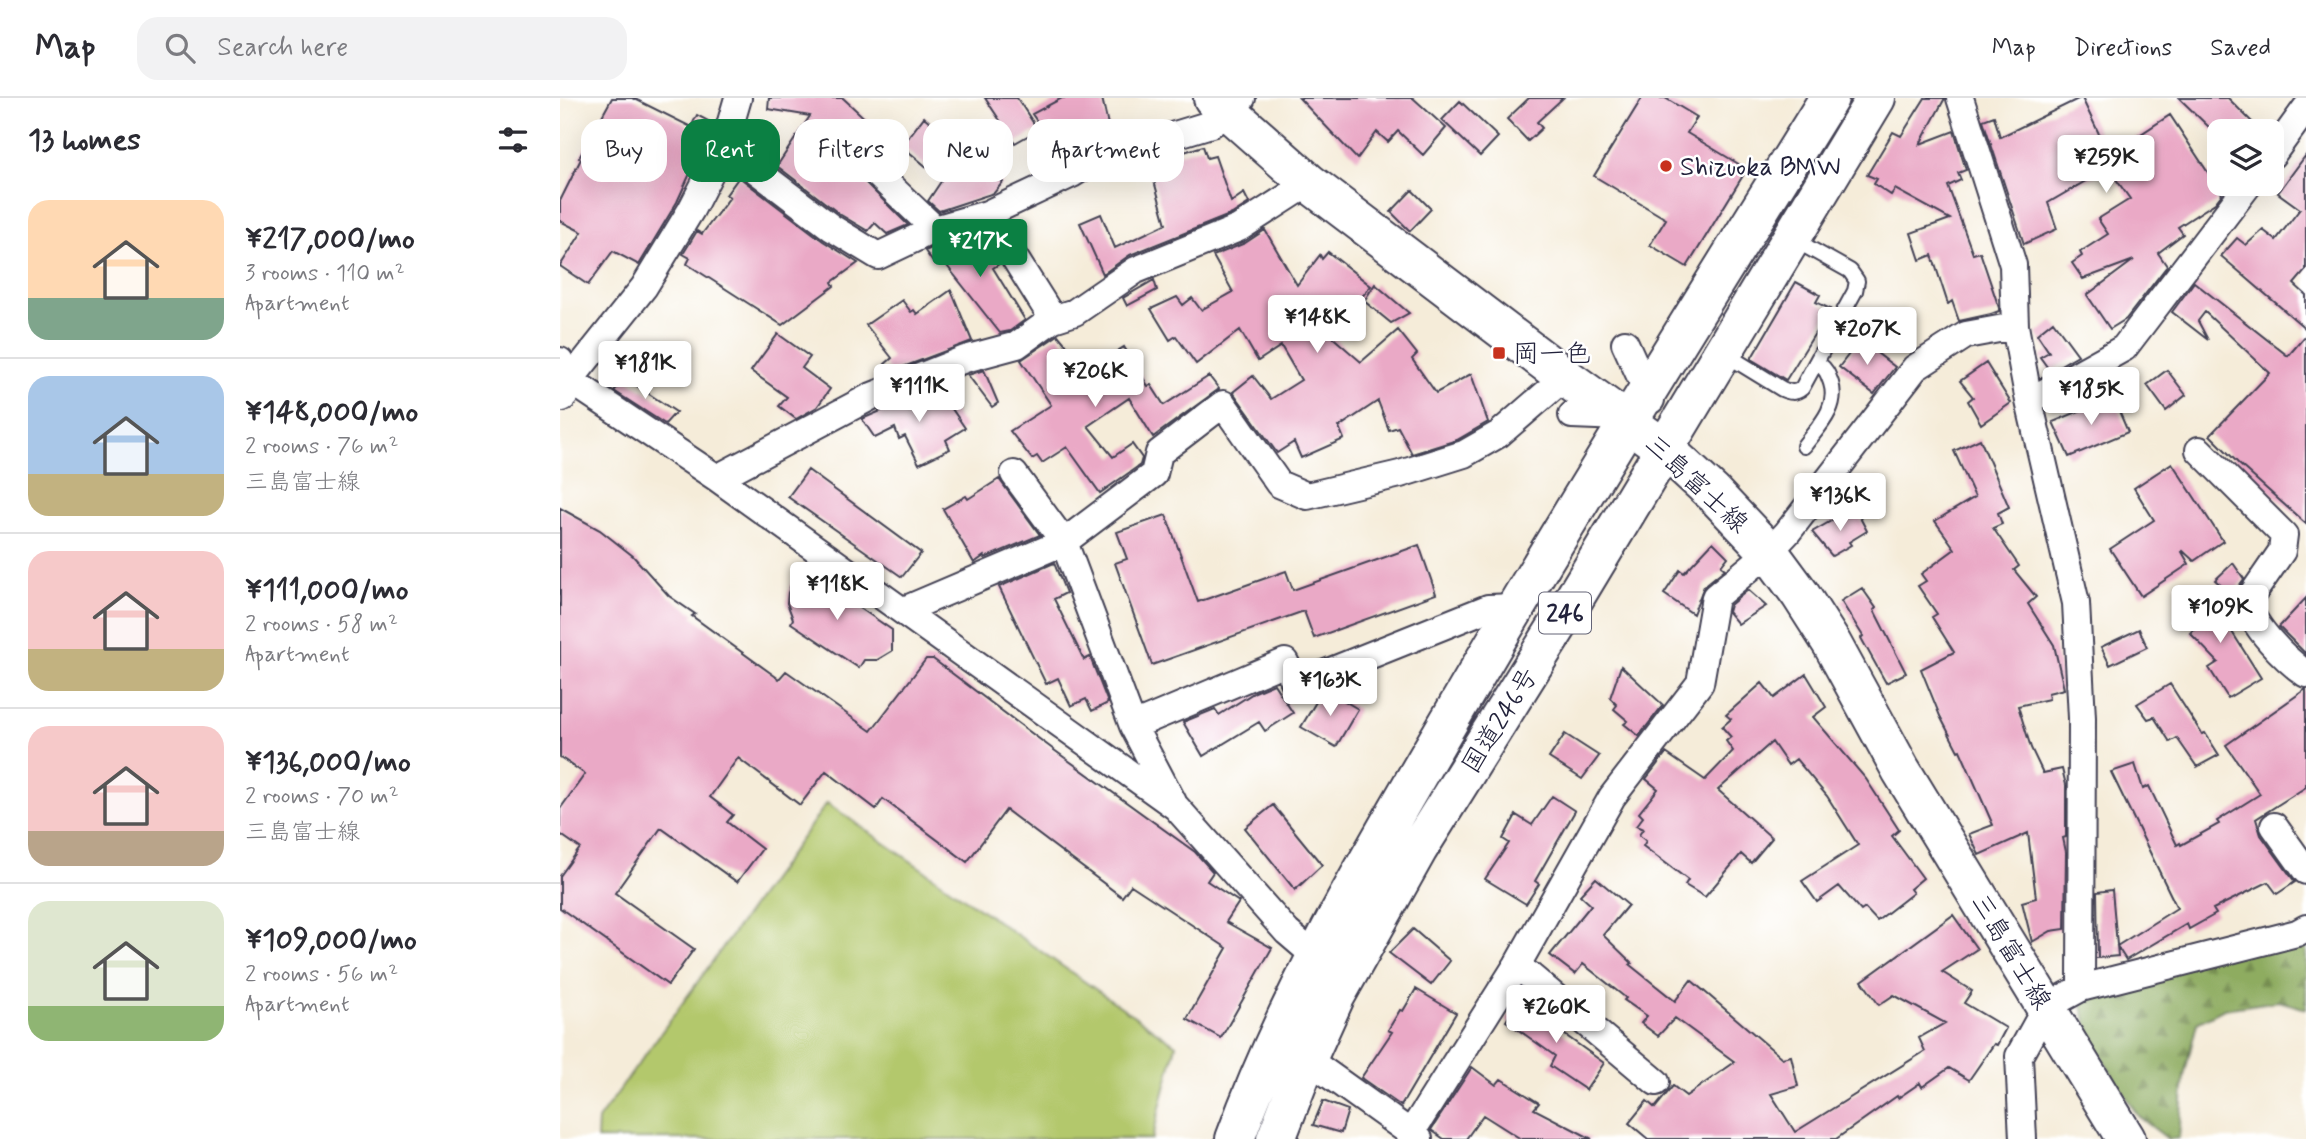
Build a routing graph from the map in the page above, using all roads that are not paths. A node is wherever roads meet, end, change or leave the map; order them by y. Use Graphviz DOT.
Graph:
graph roads {
  1 [pos="737,98"];
  2 [pos="1829,98"];
  3 [pos="1876,98"];
  4 [pos="1960,98"];
  5 [pos="1228,102"];
  6 [pos="2306,108"];
  7 [pos="731,119"];
  8 [pos="2284,138"];
  9 [pos="705,182"];
  10 [pos="771,182"];
  11 [pos="886,182"];
  12 [pos="1309,183"];
  13 [pos="2240,196"];
  14 [pos="987,214"];
  15 [pos="935,229"];
  16 [pos="1792,238"];
  17 [pos="1053,319"];
  18 [pos="2015,326"];
  19 [pos="1625,343"];
  20 [pos="1723,353"];
  21 [pos="1814,366"];
  22 [pos="1565,377"];
  23 [pos="563,378"];
  24 [pos="2029,401"];
  25 [pos="1640,414"];
  26 [pos="1572,415"];
  27 [pos="1804,446"];
  28 [pos="1665,449"];
  29 [pos="2199,450"];
  30 [pos="1014,474"];
  31 [pos="717,478"];
  32 [pos="1064,542"];
  33 [pos="1769,552"];
  34 [pos="1515,607"];
  35 [pos="904,610"];
  36 [pos="2306,674"];
  37 [pos="1133,726"];
  38 [pos="1176,807"];
  39 [pos="2274,826"];
  40 [pos="2306,871"];
  41 [pos="2306,928"];
  42 [pos="1315,956"];
  43 [pos="1517,965"];
  44 [pos="2081,988"];
  45 [pos="2046,1007"];
  46 [pos="1307,1059"];
  47 [pos="1656,1082"];
  48 [pos="1415,1136"];
  49 [pos="1235,1139"];
  50 [pos="1276,1139"];
  51 [pos="2023,1139"];
  52 [pos="2126,1139"];
  1 -- 7 [label="street"];
  2 -- 25 [label="main road, 国道246号 / 246"];
  3 -- 16 [label="main road, 国道246号 / 246"];
  4 -- 18 [label="street"];
  5 -- 12 [label="main road, 三島富士線"];
  5 -- 14 [label="street"];
  6 -- 8 [label="street"];
  9 -- 23 [label="street"];
  10 -- 15 [label="street"];
  11 -- 15 [label="street"];
  12 -- 17 [label="street"];
  12 -- 22 [label="main road, 三島富士線"];
  13 -- 24 [label="street"];
  14 -- 15 [label="street"];
  14 -- 17 [label="street"];
  16 -- 20 [label="main road, 国道246号 / 246"];
  16 -- 21 [label="lane"];
  17 -- 31 [label="street"];
  18 -- 24 [label="street"];
  18 -- 33 [label="street"];
  19 -- 25 [label="street"];
  20 -- 21 [label="lane"];
  20 -- 28 [label="main road, 国道246号 / 246"];
  21 -- 27 [label="lane"];
  22 -- 25 [label="main road, 三島富士線"];
  22 -- 32 [label="street"];
  23 -- 31 [label="street"];
  24 -- 44 [label="street"];
  25 -- 26 [label="street"];
  25 -- 28 [label="main road, 三島富士線"];
  25 -- 34 [label="main road, 国道246号 / 246"];
  28 -- 33 [label="main road, 三島富士線"];
  28 -- 46 [label="main road, 国道246号 / 246"];
  29 -- 36 [label="street"];
  30 -- 32 [label="street"];
  31 -- 35 [label="street"];
  32 -- 35 [label="street"];
  32 -- 37 [label="street"];
  33 -- 43 [label="street"];
  33 -- 45 [label="main road, 三島富士線"];
  34 -- 37 [label="street"];
  34 -- 42 [label="main road, 国道246号 / 246"];
  35 -- 38 [label="street"];
  37 -- 38 [label="street"];
  38 -- 42 [label="street"];
  39 -- 40 [label="street"];
  41 -- 44 [label="street"];
  42 -- 49 [label="main road, 国道246号 / 246"];
  43 -- 47 [label="street"];
  43 -- 48 [label="street"];
  44 -- 45 [label="street"];
  45 -- 51 [label="street"];
  45 -- 52 [label="main road, 三島富士線"];
  46 -- 48 [label="street"];
  46 -- 50 [label="main road, 国道246号 / 246"];
}
